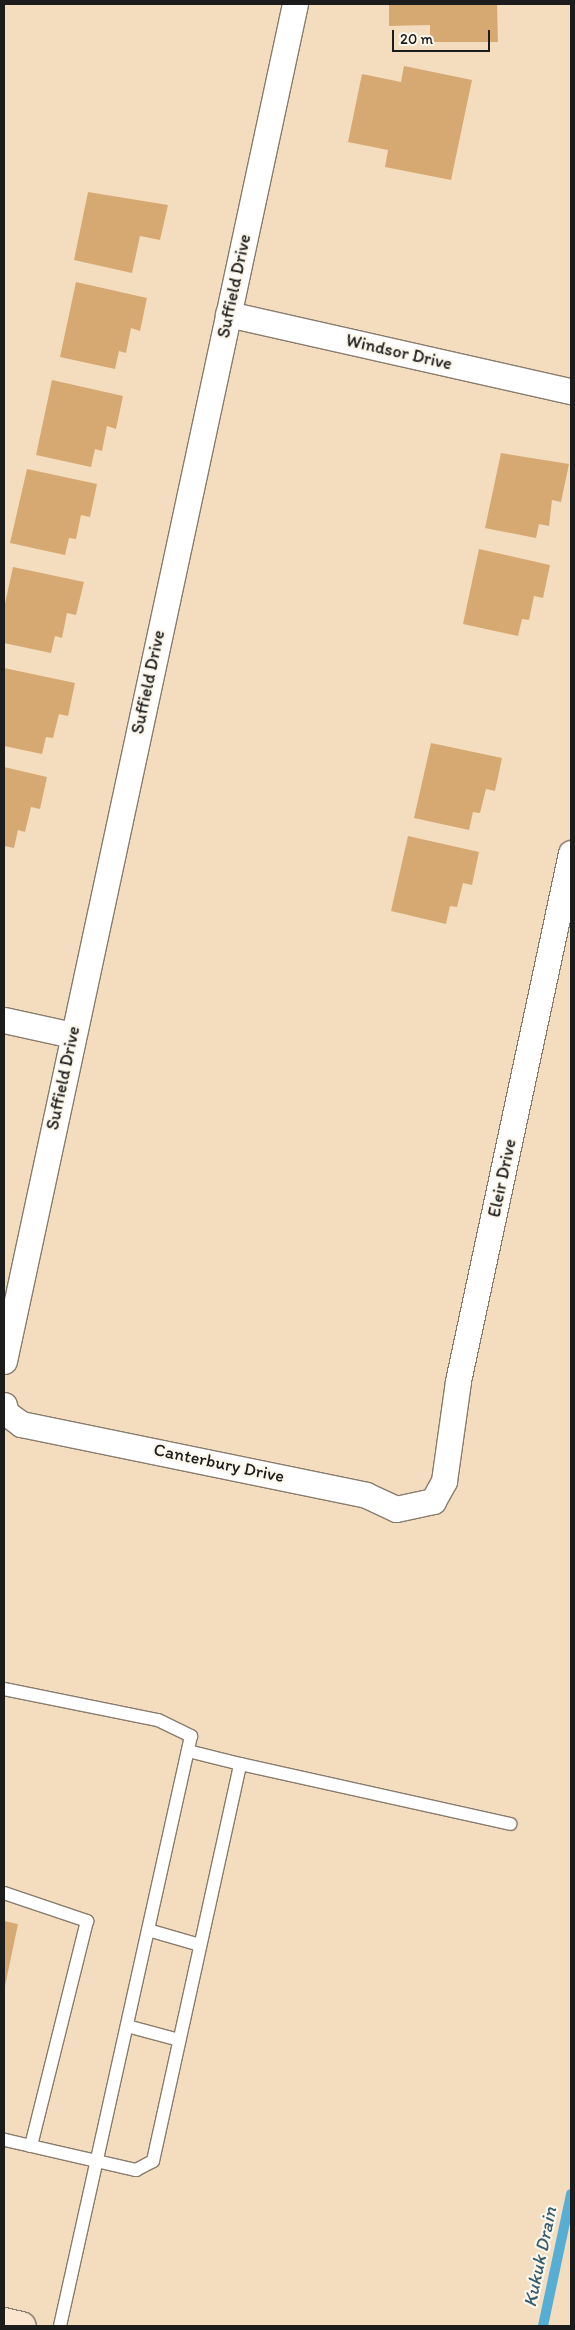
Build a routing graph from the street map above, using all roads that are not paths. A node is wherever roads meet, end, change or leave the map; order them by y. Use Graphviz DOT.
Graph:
graph roads {
  1 [pos="295,4"];
  2 [pos="228,314"];
  3 [pos="571,391"];
  4 [pos="571,853"];
  5 [pos="4,1020"];
  6 [pos="72,1035"];
  7 [pos="4,1361"];
  8 [pos="5,1409"];
  9 [pos="433,1501"];
  10 [pos="4,1689"];
  11 [pos="188,1751"];
  12 [pos="240,1764"];
  13 [pos="510,1824"];
  14 [pos="4,1893"];
  15 [pos="148,1930"];
  16 [pos="200,1945"];
  17 [pos="127,2026"];
  18 [pos="179,2040"];
  19 [pos="4,2140"];
  20 [pos="31,2146"];
  21 [pos="97,2161"];
  22 [pos="4,2322"];
  23 [pos="22,2326"];
  24 [pos="60,2326"];
  1 -- 2 [label="street, Suffield Drive"];
  2 -- 3 [label="street, Windsor Drive"];
  2 -- 6 [label="street, Suffield Drive"];
  4 -- 9 [label="street, Eleir Drive"];
  5 -- 6 [label="street"];
  6 -- 7 [label="street, Suffield Drive"];
  8 -- 9 [label="street, Canterbury Drive"];
  10 -- 11 [label="lane"];
  11 -- 12 [label="lane"];
  11 -- 15 [label="lane"];
  12 -- 13 [label="lane"];
  12 -- 16 [label="lane"];
  14 -- 20 [label="lane"];
  15 -- 16 [label="lane"];
  15 -- 17 [label="lane"];
  16 -- 18 [label="lane"];
  17 -- 18 [label="lane"];
  17 -- 21 [label="lane"];
  18 -- 21 [label="lane"];
  19 -- 20 [label="lane"];
  20 -- 21 [label="lane"];
  21 -- 24 [label="lane"];
  22 -- 23 [label="main road"];
}
